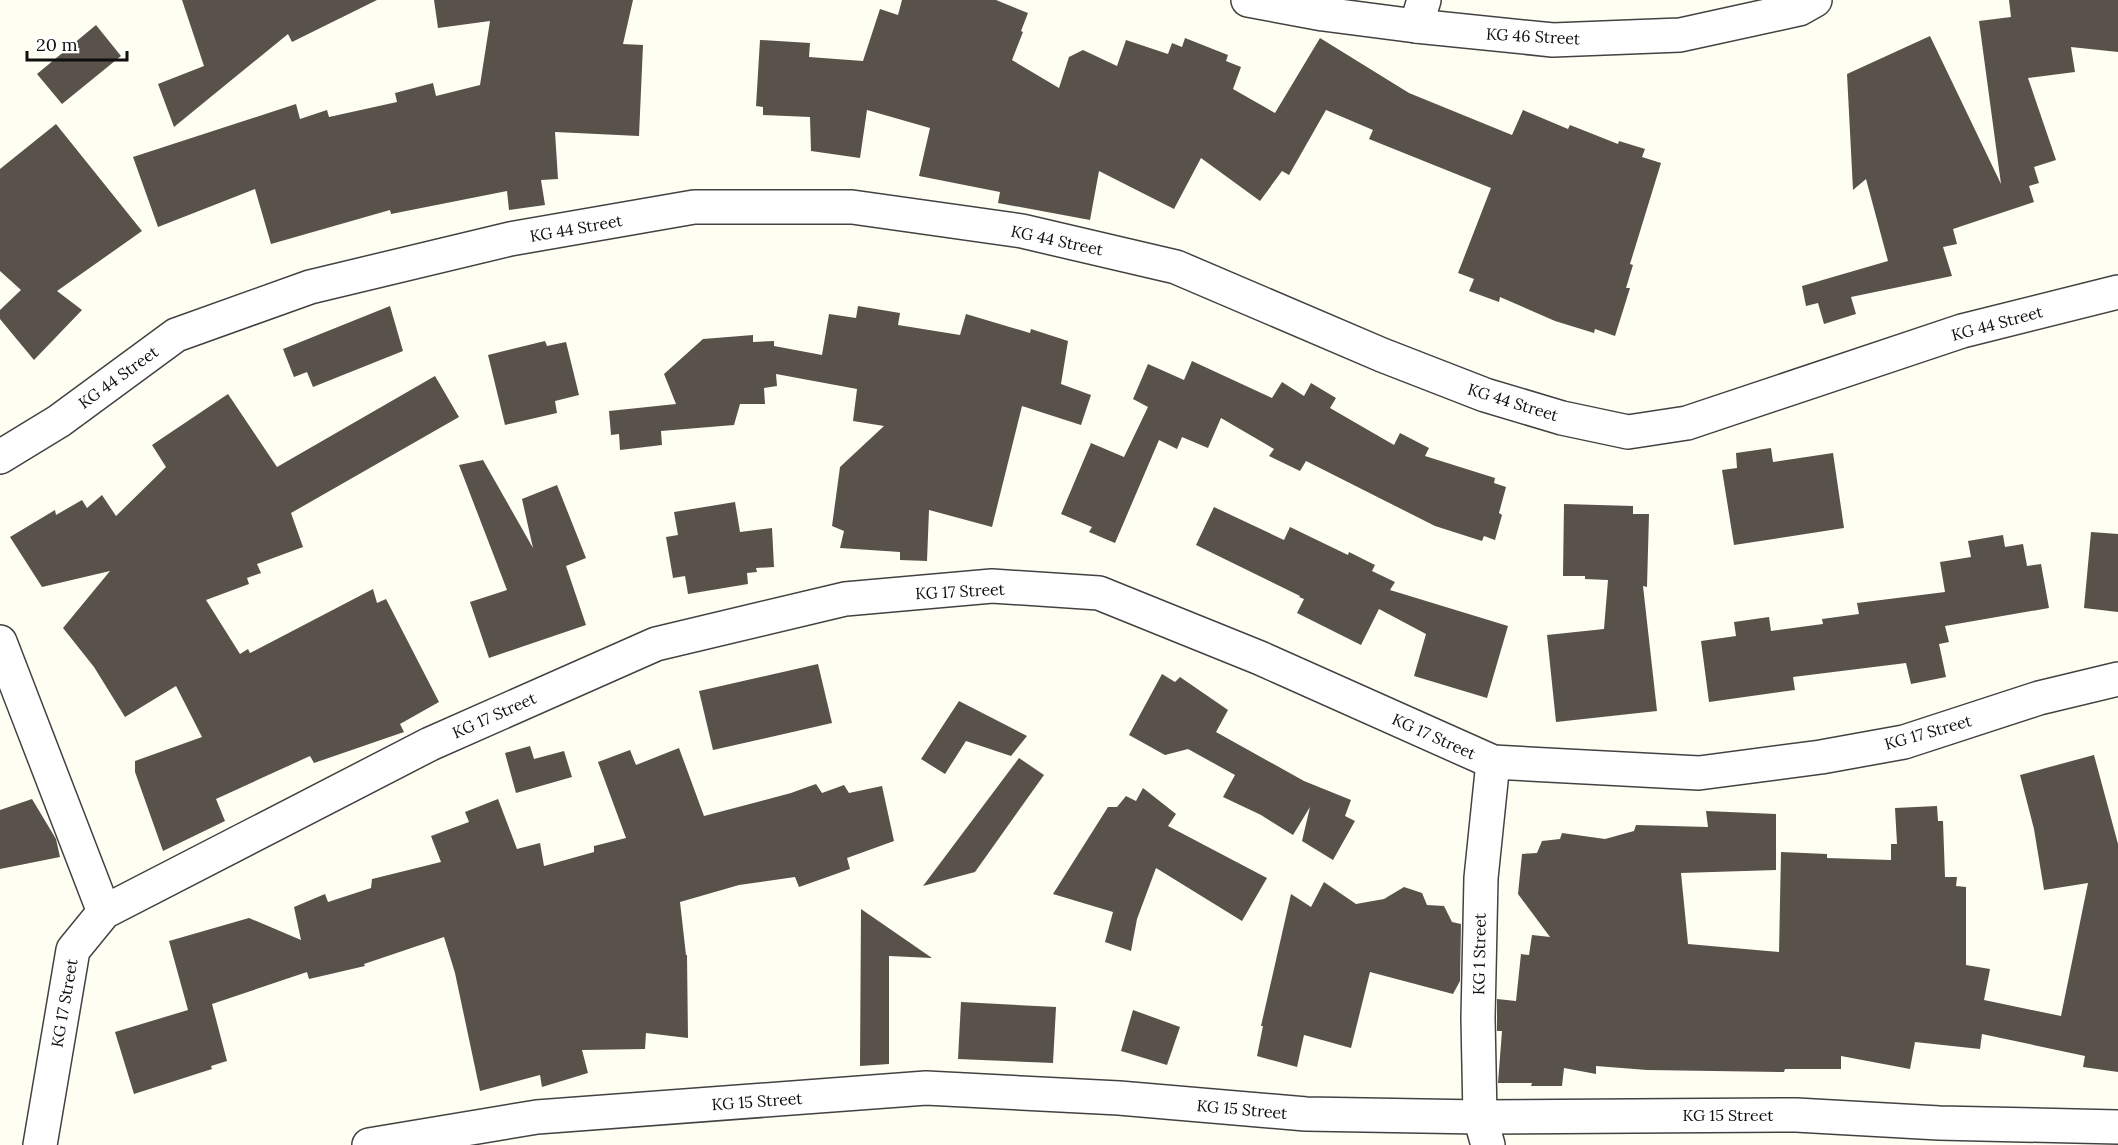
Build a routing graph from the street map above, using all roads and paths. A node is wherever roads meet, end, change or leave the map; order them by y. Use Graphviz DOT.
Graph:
graph roads {
  1 [pos="1248,0"];
  2 [pos="1815,0"];
  3 [pos="1420,13"];
  4 [pos="2118,292"];
  5 [pos="0,457"];
  6 [pos="0,642"];
  7 [pos="2118,679"];
  8 [pos="1493,762"];
  9 [pos="104,912"];
  10 [pos="2118,1127"];
  11 [pos="1484,1131"];
  12 [pos="496,1134"];
  13 [pos="40,1145"];
  14 [pos="369,1145"];
  1 -- 3 [label="street, KG 46 Street"];
  2 -- 3 [label="street, KG 46 Street"];
  4 -- 5 [label="street, KG 44 Street"];
  6 -- 9 [label="street"];
  7 -- 8 [label="street, KG 17 Street"];
  8 -- 9 [label="street, KG 17 Street"];
  8 -- 11 [label="street, KG 1 Street"];
  9 -- 13 [label="street, KG 17 Street"];
  10 -- 11 [label="street, KG 15 Street"];
  11 -- 12 [label="street, KG 15 Street"];
  12 -- 14 [label="street, KG 15 Street"];
}
